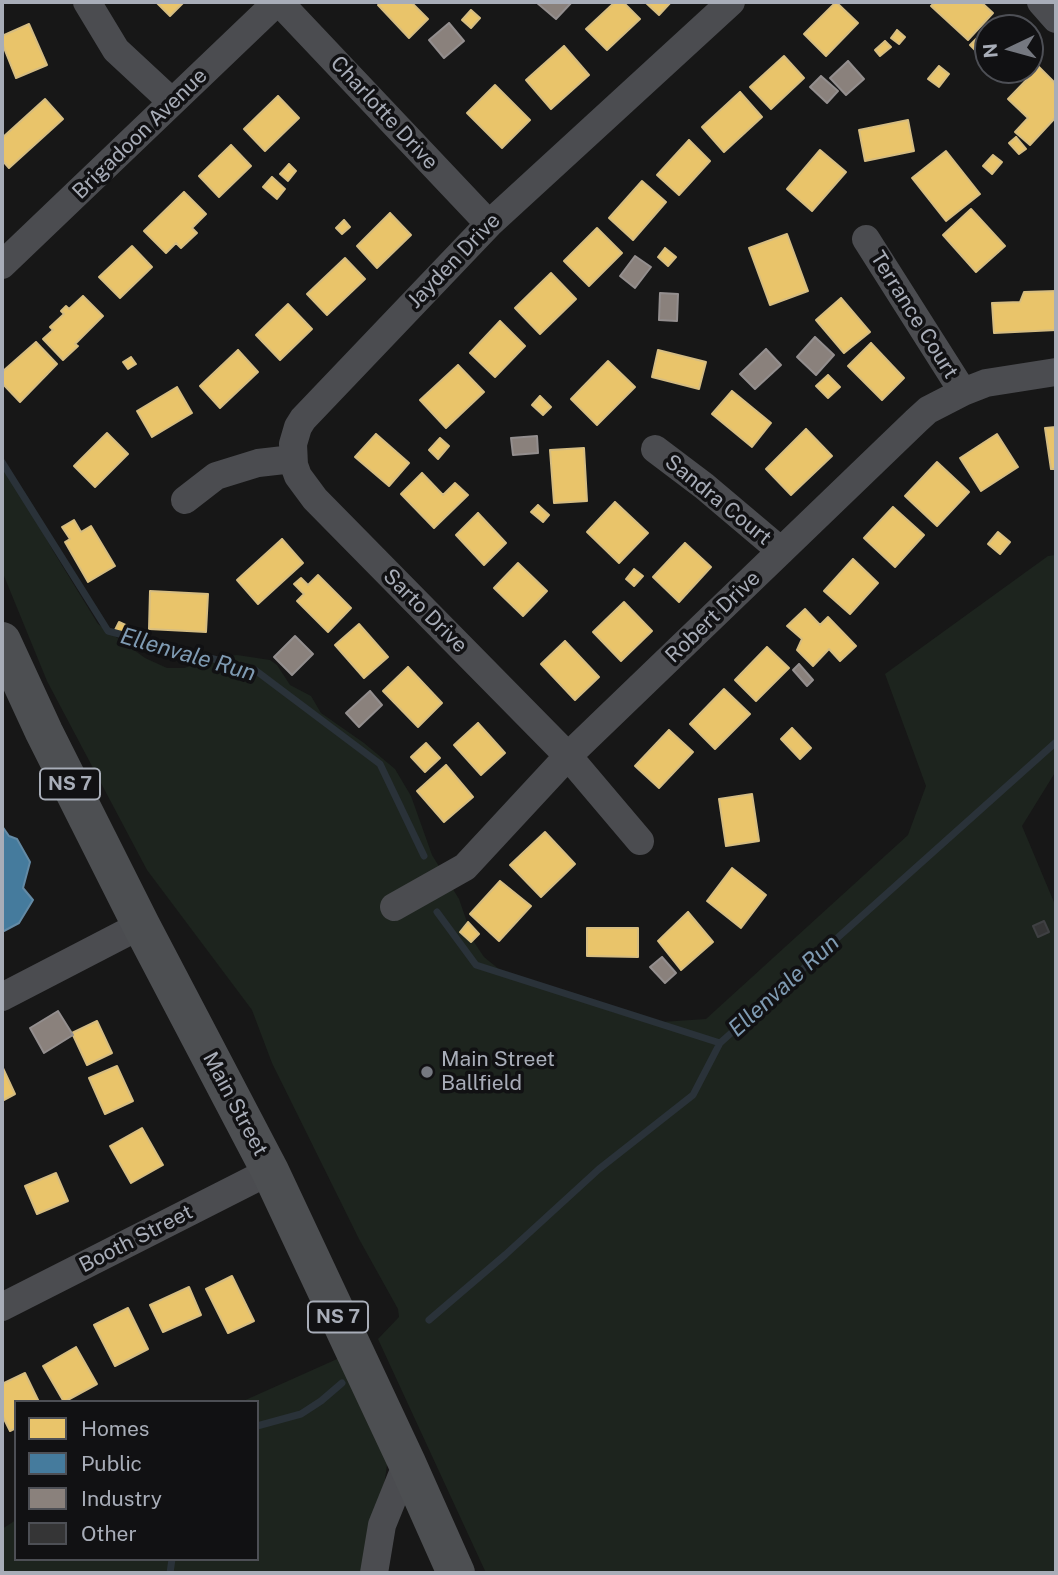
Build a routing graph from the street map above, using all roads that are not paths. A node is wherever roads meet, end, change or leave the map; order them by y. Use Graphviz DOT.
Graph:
graph roads {
  1 [pos="87,2"];
  2 [pos="278,2"];
  3 [pos="730,2"];
  4 [pos="1041,2"];
  5 [pos="1056,19"];
  6 [pos="172,102"];
  7 [pos="489,224"];
  8 [pos="866,239"];
  9 [pos="2,265"];
  10 [pos="1056,372"];
  11 [pos="962,392"];
  12 [pos="655,449"];
  13 [pos="293,459"];
  14 [pos="185,500"];
  15 [pos="781,551"];
  16 [pos="2,641"];
  17 [pos="568,756"];
  18 [pos="640,841"];
  19 [pos="394,908"];
  20 [pos="141,925"];
  21 [pos="2,997"];
  22 [pos="270,1171"];
  23 [pos="2,1307"];
  24 [pos="407,1463"];
  25 [pos="374,1573"];
  26 [pos="456,1573"];
  1 -- 6 [label="street"];
  2 -- 6 [label="street, Brigadoon Avenue"];
  2 -- 7 [label="street, Charlotte Drive"];
  3 -- 7 [label="street, Jayden Drive"];
  4 -- 5 [label="street"];
  6 -- 9 [label="street, Brigadoon Avenue"];
  7 -- 13 [label="street, Jayden Drive"];
  8 -- 11 [label="street, Terrance Court"];
  10 -- 11 [label="street, Robert Drive"];
  11 -- 15 [label="street, Robert Drive"];
  12 -- 15 [label="street, Sandra Court"];
  13 -- 14 [label="street"];
  13 -- 17 [label="street, Sarto Drive"];
  15 -- 17 [label="street, Robert Drive"];
  16 -- 20 [label="main road, Main Street / NS 7"];
  17 -- 18 [label="street, Sarto Drive"];
  17 -- 19 [label="street, Robert Drive"];
  20 -- 21 [label="street"];
  20 -- 22 [label="main road, Main Street / NS 7"];
  22 -- 23 [label="street, Booth Street"];
  22 -- 24 [label="main road, Main Street / NS 7"];
  24 -- 25 [label="street"];
  24 -- 26 [label="main road, Main Street / NS 7"];
}
